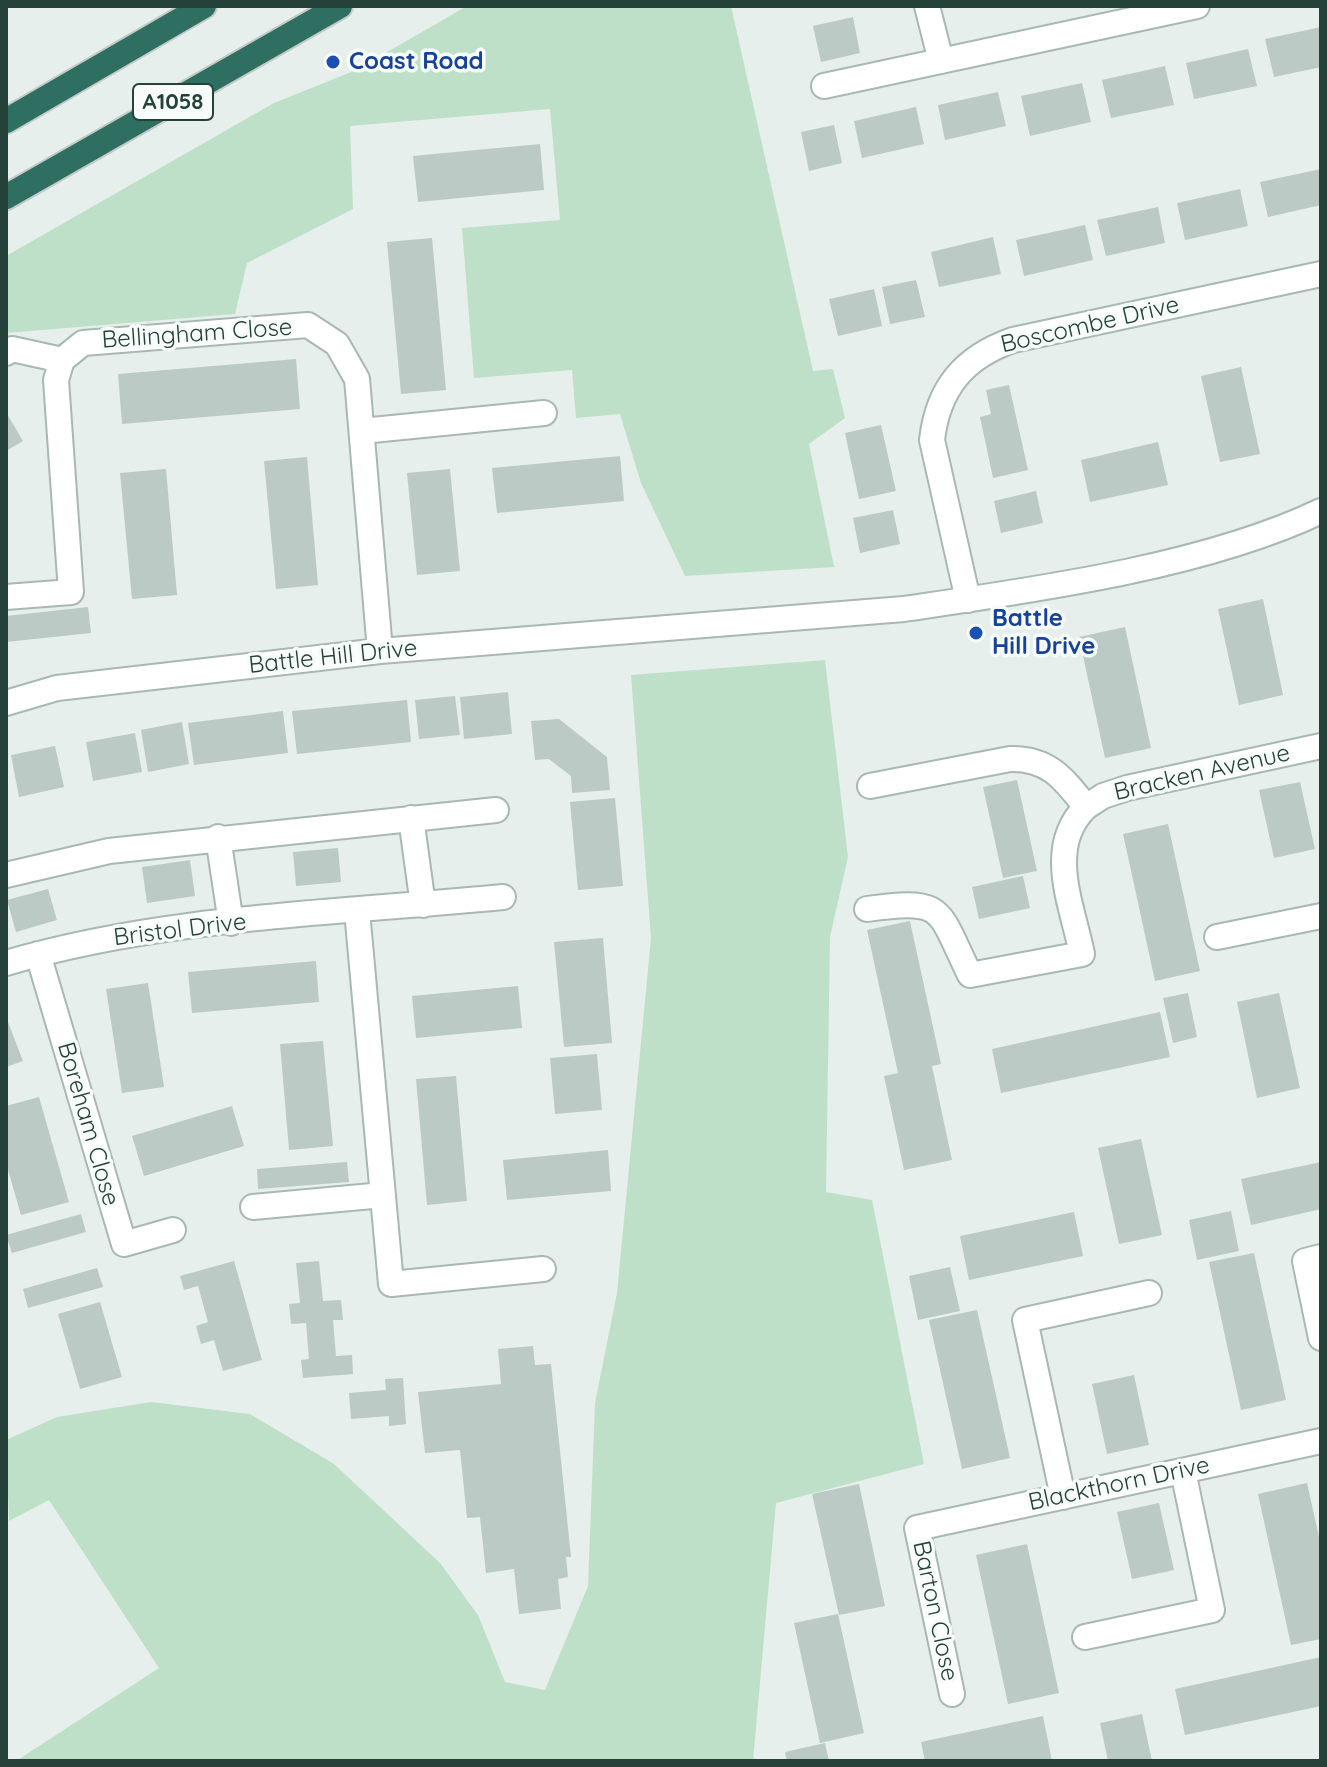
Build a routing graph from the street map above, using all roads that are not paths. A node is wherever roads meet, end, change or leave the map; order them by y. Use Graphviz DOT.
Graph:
graph roads {
  1 [pos="204,6"];
  2 [pos="340,6"];
  3 [pos="927,6"];
  4 [pos="1197,6"];
  5 [pos="941,61"];
  6 [pos="824,86"];
  7 [pos="6,121"];
  8 [pos="6,197"];
  9 [pos="1321,274"];
  10 [pos="6,353"];
  11 [pos="62,360"];
  12 [pos="544,413"];
  13 [pos="362,431"];
  14 [pos="1321,511"];
  15 [pos="6,597"];
  16 [pos="968,600"];
  17 [pos="380,651"];
  18 [pos="6,703"];
  19 [pos="1321,746"];
  20 [pos="870,786"];
  21 [pos="1086,807"];
  22 [pos="496,810"];
  23 [pos="411,818"];
  24 [pos="218,837"];
  25 [pos="6,875"];
  26 [pos="503,897"];
  27 [pos="423,905"];
  28 [pos="867,909"];
  29 [pos="357,911"];
  30 [pos="1321,916"];
  31 [pos="231,923"];
  32 [pos="1217,937"];
  33 [pos="38,954"];
  34 [pos="6,963"];
  35 [pos="383,1195"];
  36 [pos="253,1207"];
  37 [pos="173,1230"];
  38 [pos="1321,1257"];
  39 [pos="543,1269"];
  40 [pos="1149,1293"];
  41 [pos="1321,1338"];
  42 [pos="1321,1441"];
  43 [pos="1183,1471"];
  44 [pos="1063,1497"];
  45 [pos="917,1528"];
  46 [pos="1085,1637"];
  47 [pos="952,1694"];
  1 -- 7 [label="highway, A1058"];
  2 -- 8 [label="highway, A1058"];
  3 -- 5 [label="street"];
  4 -- 5 [label="street"];
  5 -- 6 [label="street"];
  9 -- 16 [label="street, Boscombe Drive"];
  10 -- 11 [label="street"];
  11 -- 13 [label="street, Bellingham Close"];
  11 -- 15 [label="street"];
  12 -- 13 [label="street"];
  13 -- 17 [label="street, Bellingham Close"];
  14 -- 16 [label="street, Battle Hill Drive"];
  16 -- 17 [label="street, Battle Hill Drive"];
  17 -- 18 [label="street, Battle Hill Drive"];
  19 -- 21 [label="street, Bracken Avenue"];
  20 -- 21 [label="street"];
  21 -- 28 [label="street"];
  22 -- 23 [label="street"];
  23 -- 24 [label="street"];
  23 -- 27 [label="street"];
  24 -- 25 [label="street"];
  24 -- 31 [label="street"];
  26 -- 27 [label="street, Bristol Drive"];
  27 -- 29 [label="street, Bristol Drive"];
  29 -- 31 [label="street, Bristol Drive"];
  29 -- 35 [label="street"];
  30 -- 32 [label="street"];
  31 -- 33 [label="street, Bristol Drive"];
  33 -- 34 [label="street, Bristol Drive"];
  33 -- 37 [label="street, Boreham Close"];
  35 -- 36 [label="street"];
  35 -- 39 [label="street"];
  38 -- 41 [label="street"];
  40 -- 44 [label="street"];
  42 -- 43 [label="street, Blackthorn Drive"];
  43 -- 44 [label="street, Blackthorn Drive"];
  43 -- 46 [label="street"];
  44 -- 45 [label="street, Blackthorn Drive"];
  45 -- 47 [label="street, Barton Close"];
}
